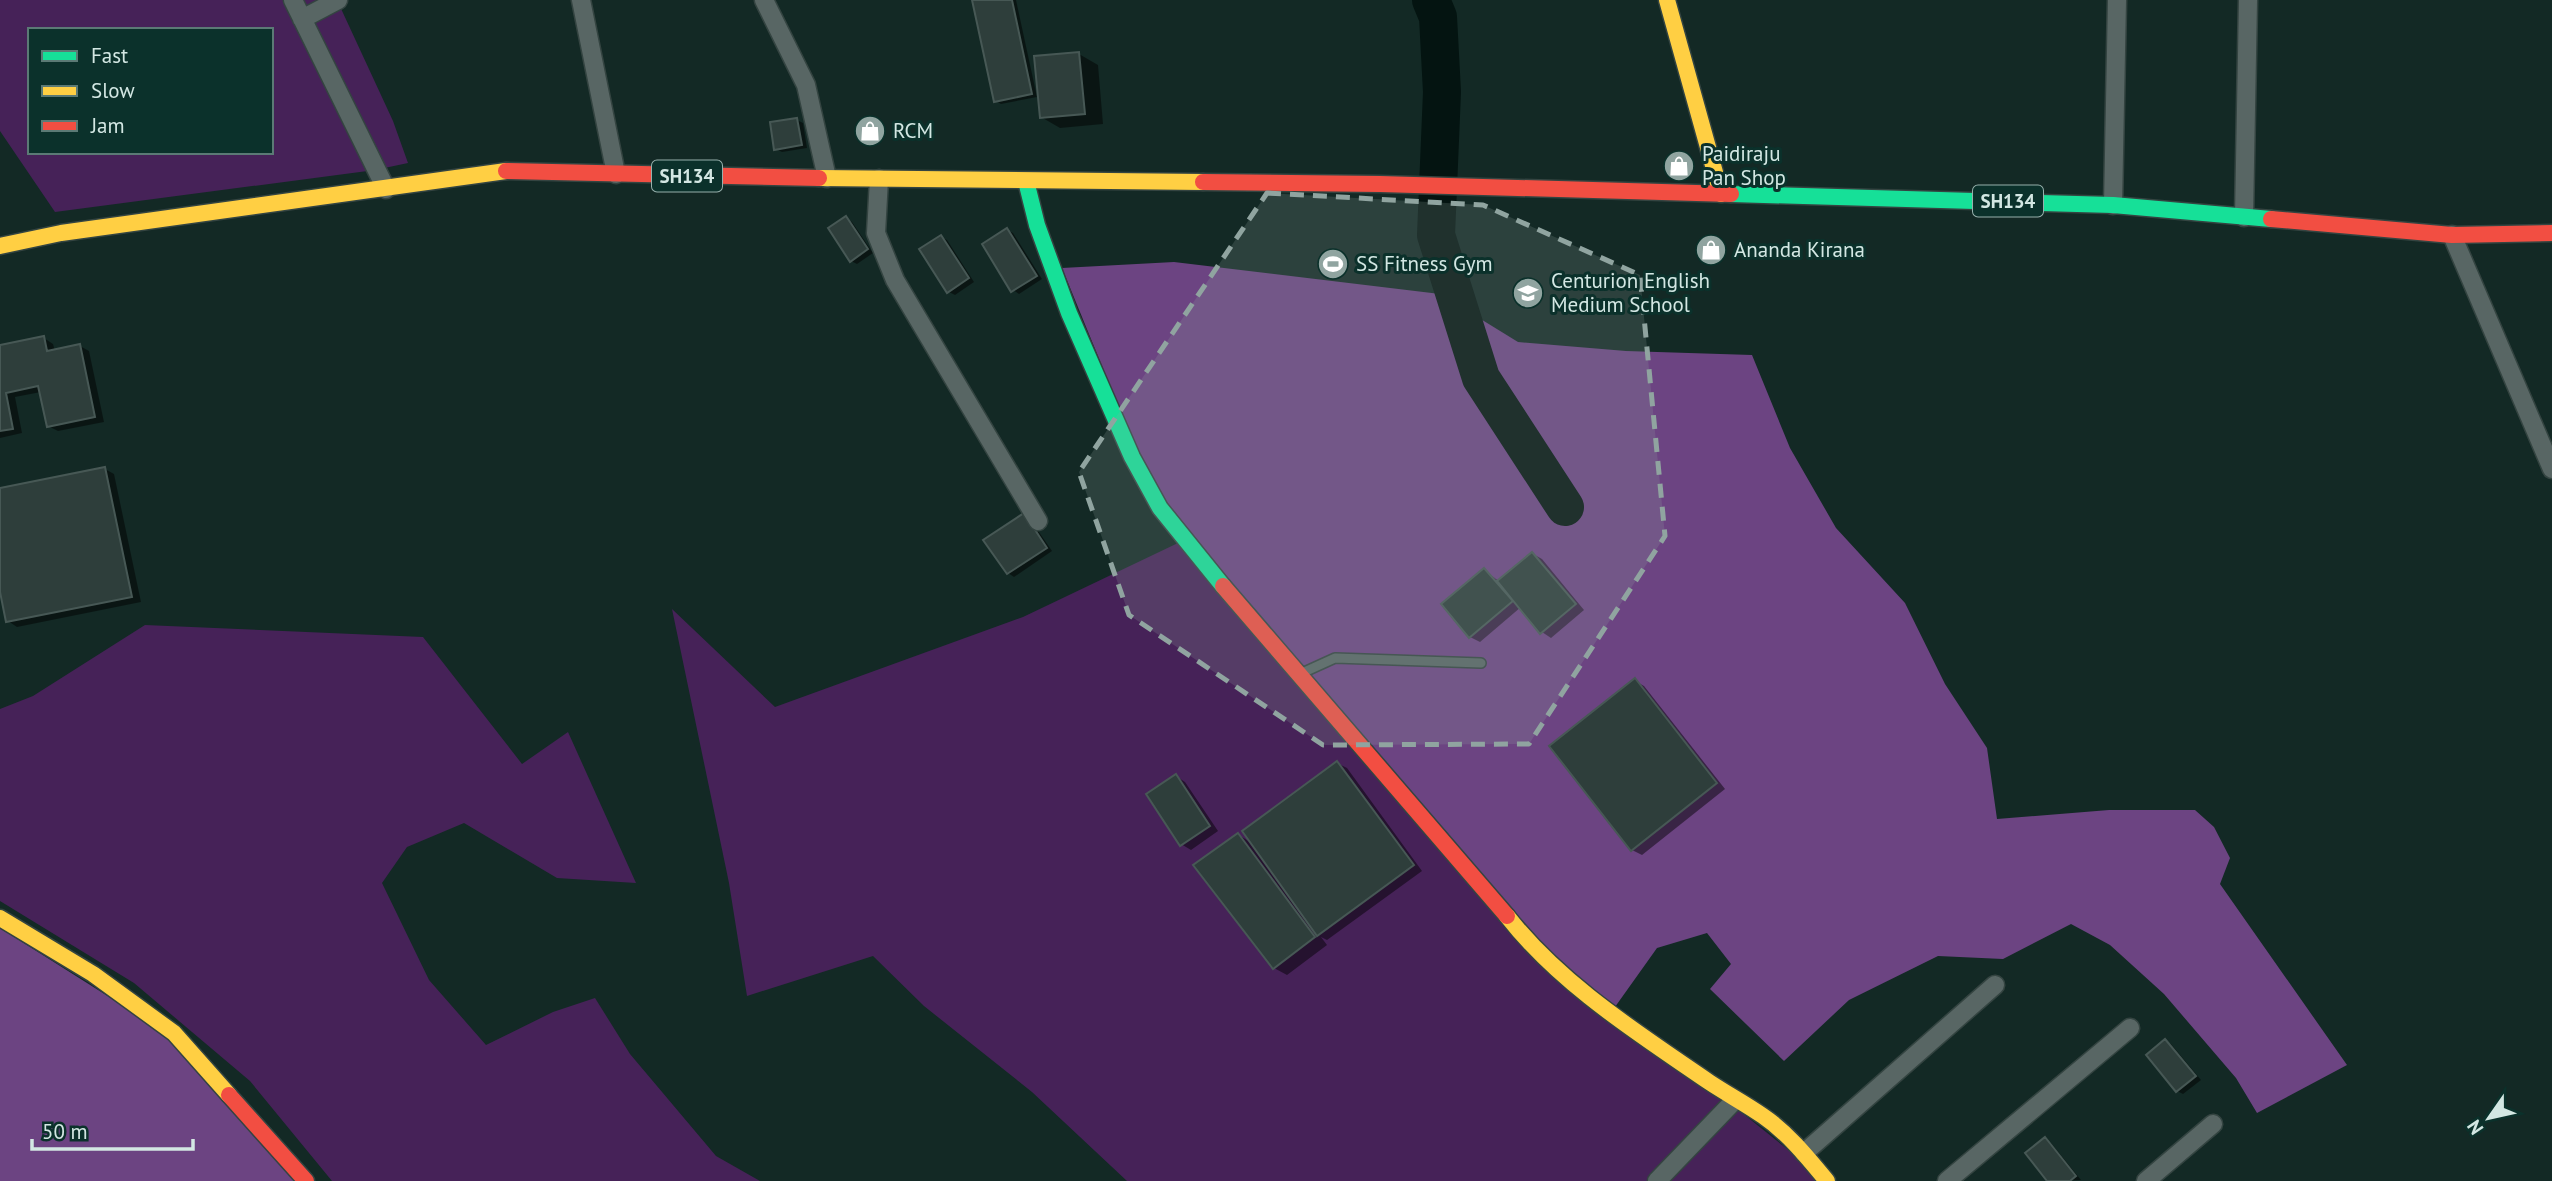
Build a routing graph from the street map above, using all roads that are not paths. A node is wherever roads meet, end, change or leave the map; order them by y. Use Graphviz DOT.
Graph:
graph roads {
  1 [pos="293,0"];
  2 [pos="338,0"];
  3 [pos="581,0"];
  4 [pos="764,0"];
  5 [pos="1667,0"];
  6 [pos="2118,0"];
  7 [pos="2248,0"];
  8 [pos="302,19"];
  9 [pos="617,174"];
  10 [pos="827,178"];
  11 [pos="879,179"];
  12 [pos="1026,181"];
  13 [pos="386,189"];
  14 [pos="1721,194"];
  15 [pos="2113,205"];
  16 [pos="2244,217"];
  17 [pos="2552,233"];
  18 [pos="2452,235"];
  19 [pos="0,246"];
  20 [pos="2552,469"];
  21 [pos="1038,521"];
  22 [pos="1481,663"];
  23 [pos="1298,675"];
  24 [pos="0,918"];
  25 [pos="1995,985"];
  26 [pos="2130,1028"];
  27 [pos="1735,1100"];
  28 [pos="2213,1124"];
  29 [pos="1804,1153"];
  30 [pos="306,1181"];
  31 [pos="1657,1181"];
  32 [pos="1827,1181"];
  33 [pos="1947,1181"];
  34 [pos="2146,1181"];
  1 -- 8 [label="street"];
  2 -- 8 [label="street"];
  3 -- 9 [label="street"];
  4 -- 10 [label="street"];
  5 -- 14 [label="main road"];
  6 -- 15 [label="street"];
  7 -- 16 [label="street"];
  8 -- 13 [label="street"];
  9 -- 10 [label="main road, SH134"];
  9 -- 13 [label="main road, SH134"];
  10 -- 11 [label="main road, SH134"];
  11 -- 12 [label="main road, SH134"];
  11 -- 21 [label="street"];
  12 -- 14 [label="main road, SH134"];
  12 -- 23 [label="main road"];
  13 -- 19 [label="main road, SH134"];
  14 -- 15 [label="main road, SH134"];
  15 -- 16 [label="main road, SH134"];
  16 -- 18 [label="main road, SH134"];
  17 -- 18 [label="main road, SH134"];
  18 -- 20 [label="street"];
  22 -- 23 [label="lane"];
  23 -- 27 [label="main road"];
  24 -- 30 [label="main road"];
  25 -- 29 [label="street"];
  26 -- 33 [label="street"];
  27 -- 29 [label="main road"];
  27 -- 31 [label="street"];
  28 -- 34 [label="street"];
  29 -- 32 [label="main road"];
}
